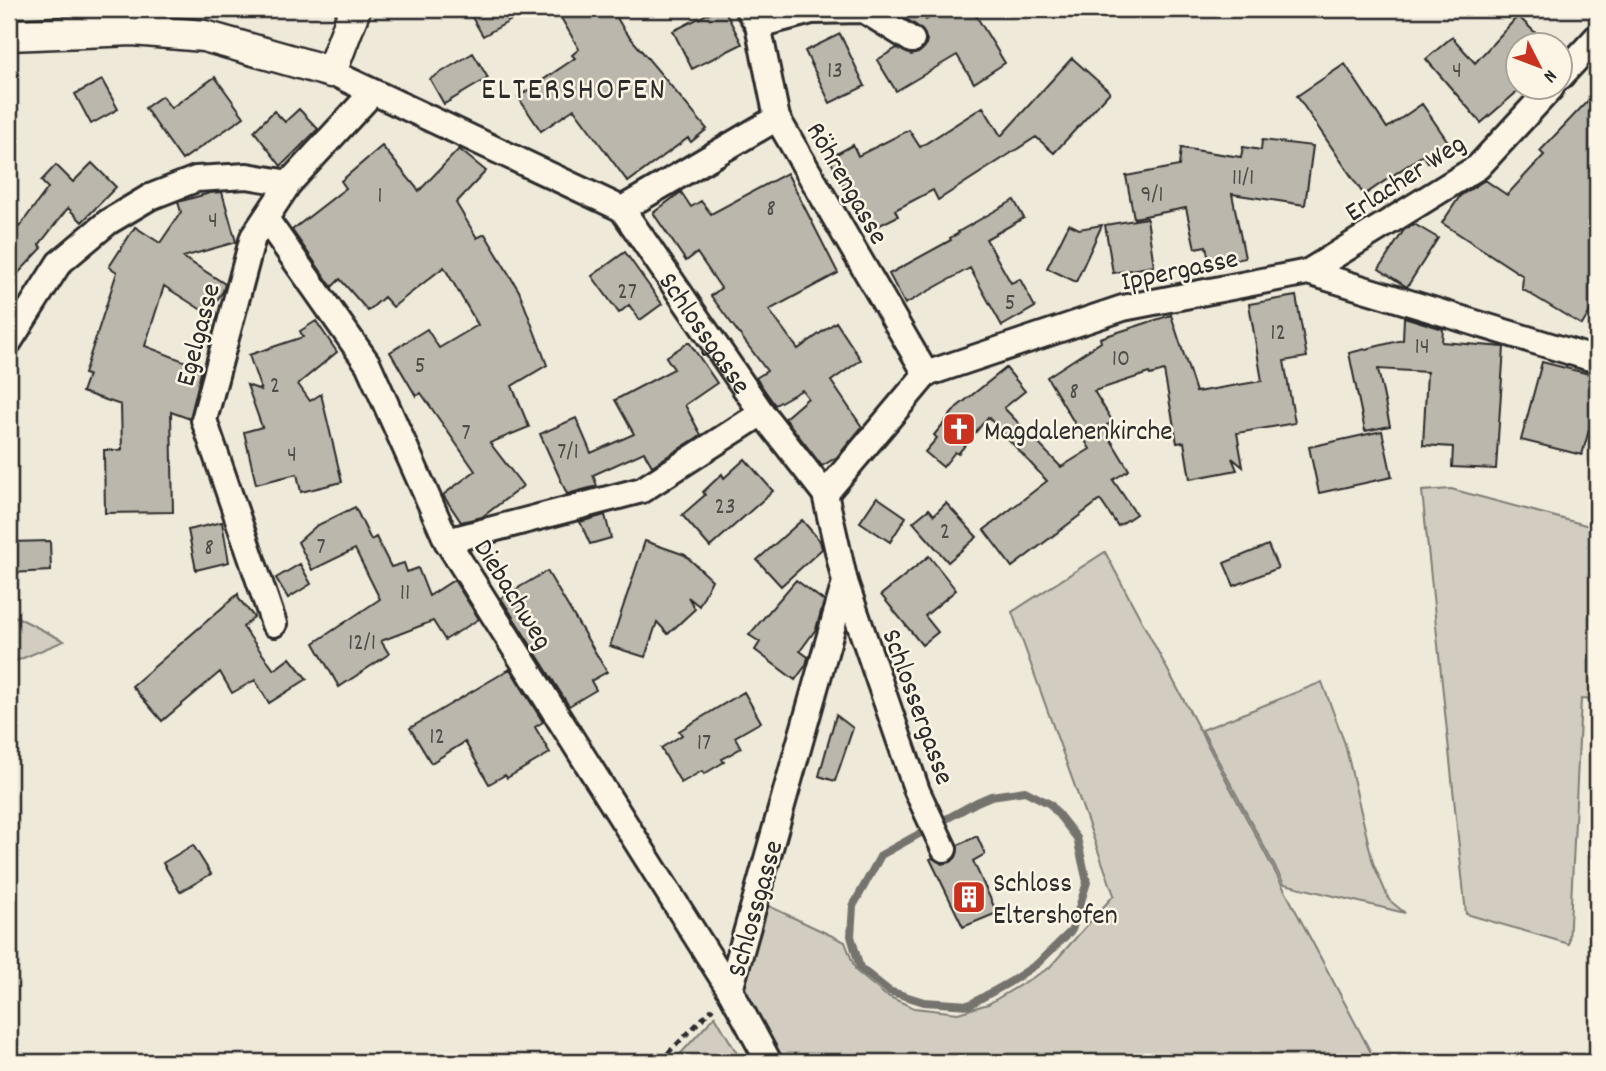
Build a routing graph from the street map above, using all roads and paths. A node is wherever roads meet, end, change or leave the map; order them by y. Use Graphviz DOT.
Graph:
graph roads {
  1 [pos="355,9"];
  2 [pos="753,17"];
  3 [pos="9,35"];
  4 [pos="1597,37"];
  5 [pos="912,40"];
  6 [pos="1574,62"];
  7 [pos="331,72"];
  8 [pos="372,93"];
  9 [pos="1538,102"];
  10 [pos="778,118"];
  11 [pos="289,183"];
  12 [pos="622,209"];
  13 [pos="266,219"];
  14 [pos="1308,272"];
  15 [pos="9,342"];
  16 [pos="1597,360"];
  17 [pos="926,374"];
  18 [pos="762,413"];
  19 [pos="825,494"];
  20 [pos="447,541"];
  21 [pos="845,582"];
  22 [pos="274,624"];
  23 [pos="941,841"];
  24 [pos="730,990"];
  25 [pos="659,1062"];
  26 [pos="769,1062"];
  1 -- 7 [label="street"];
  2 -- 5 [label="street"];
  2 -- 10 [label="street, Röhrengasse"];
  3 -- 7 [label="street"];
  4 -- 6 [label="street"];
  7 -- 8 [label="street"];
  8 -- 11 [label="street, Egelgasse"];
  8 -- 12 [label="street"];
  9 -- 14 [label="street, Erlacher Weg"];
  10 -- 12 [label="street"];
  10 -- 17 [label="street, Röhrengasse"];
  11 -- 13 [label="street, Egelgasse"];
  11 -- 15 [label="street"];
  12 -- 18 [label="street, Schlossgasse"];
  13 -- 20 [label="street, Diebachweg"];
  13 -- 22 [label="street, Egelgasse"];
  14 -- 16 [label="street, Ippergasse"];
  14 -- 17 [label="street, Ippergasse"];
  17 -- 19 [label="street"];
  18 -- 19 [label="street, Schlossgasse"];
  18 -- 20 [label="street"];
  19 -- 21 [label="street, Schlossgasse"];
  20 -- 24 [label="street, Diebachweg"];
  21 -- 23 [label="street, Schlossergasse"];
  21 -- 24 [label="street, Schlossgasse"];
  24 -- 25 [label="path"];
  24 -- 26 [label="street, Schlossgasse"];
}
